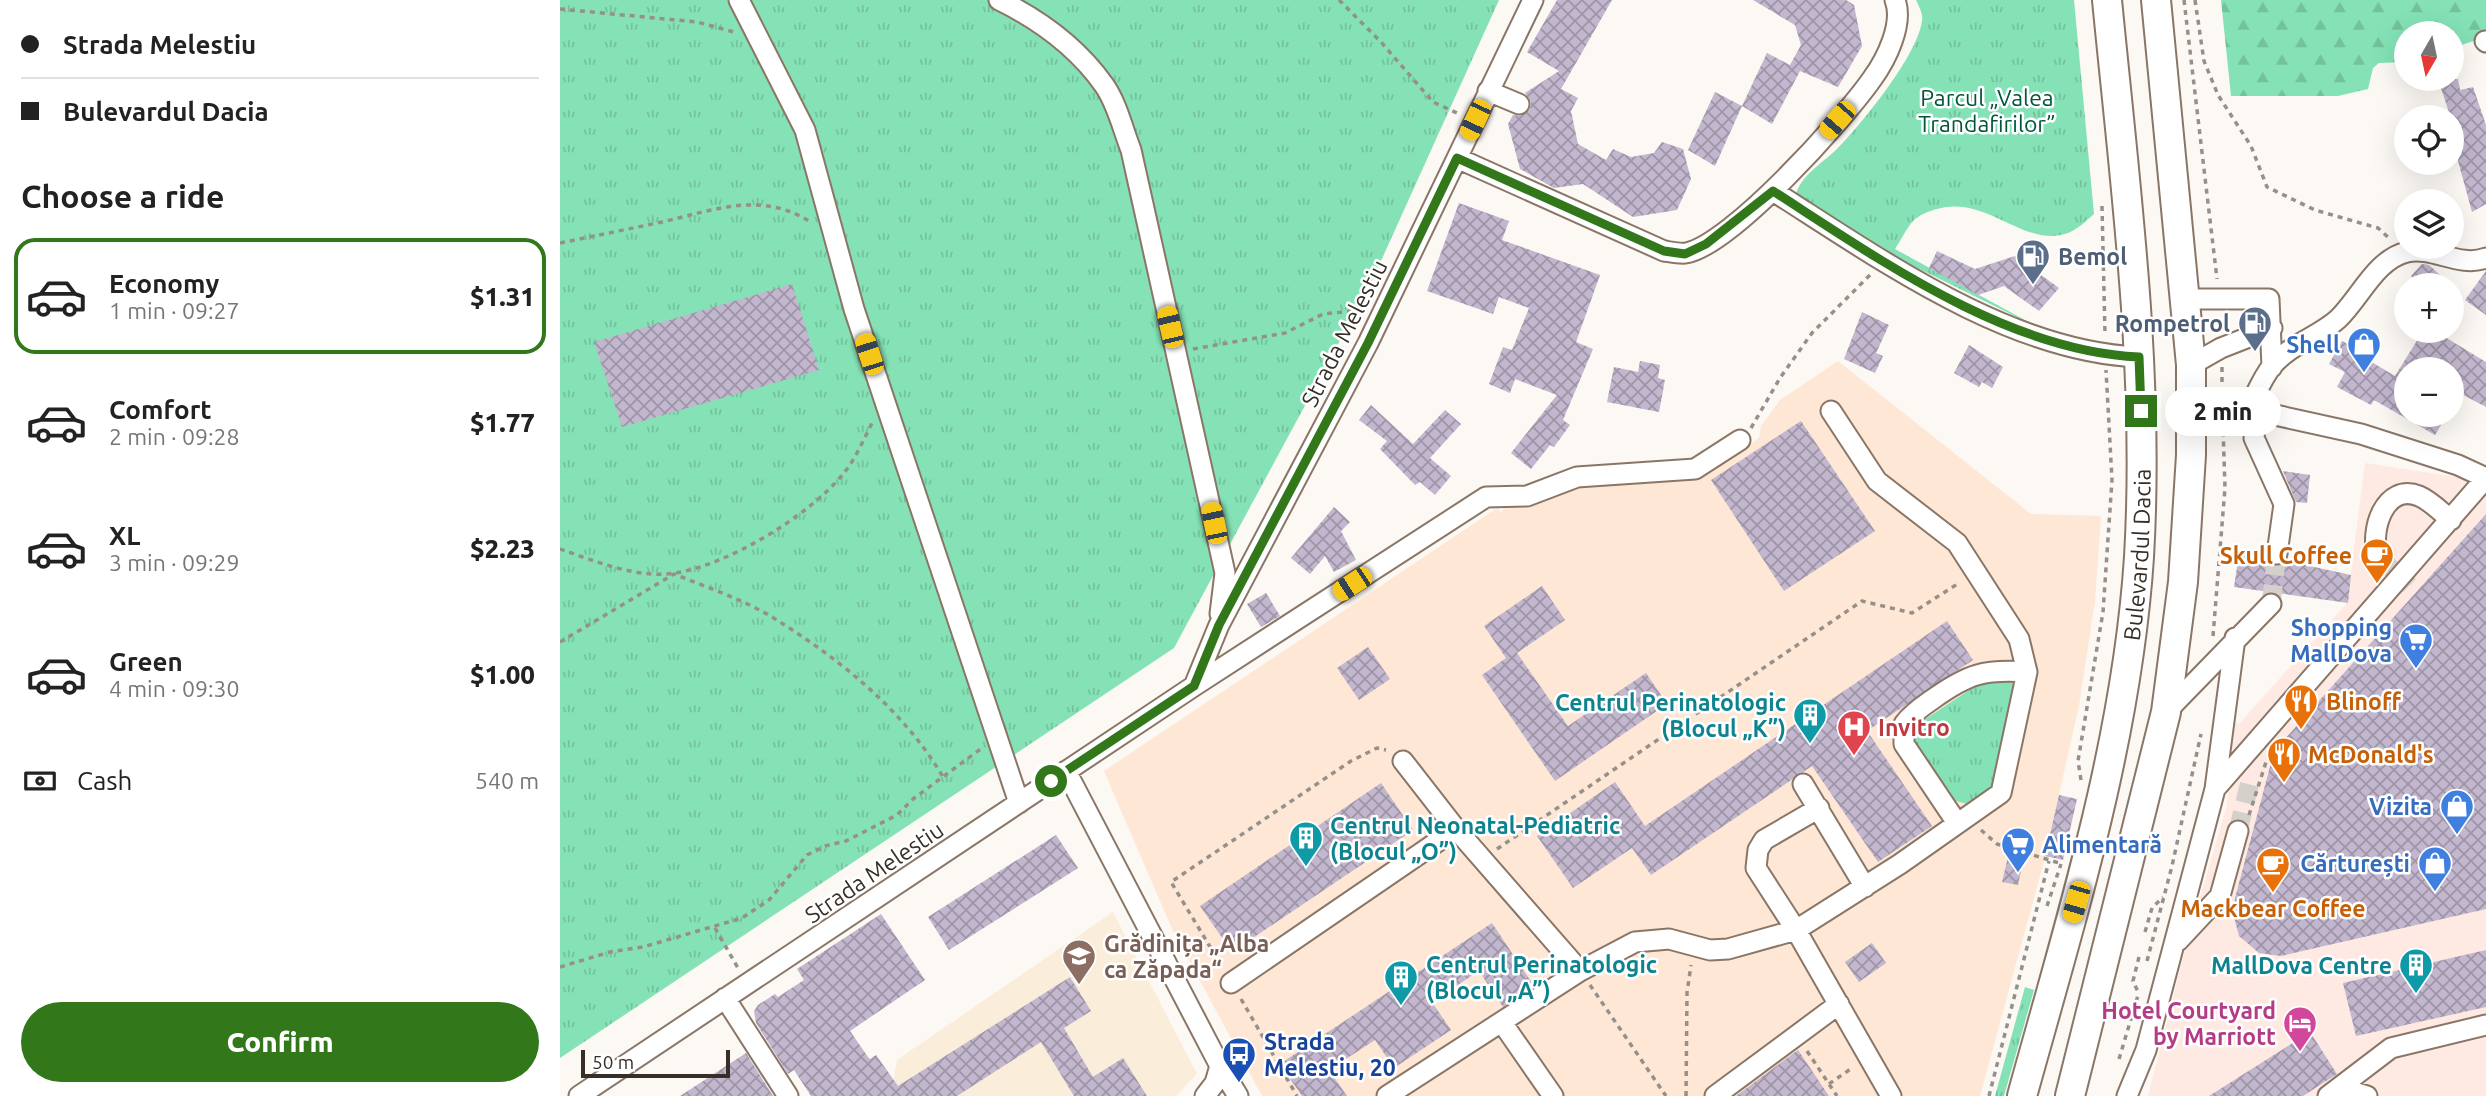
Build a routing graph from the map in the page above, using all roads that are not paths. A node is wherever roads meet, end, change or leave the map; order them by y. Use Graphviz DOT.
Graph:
graph roads {
  1 [pos="738,0"];
  2 [pos="999,0"];
  3 [pos="1533,0"];
  4 [pos="1895,0"];
  5 [pos="2107,0"];
  6 [pos="2156,0"];
  7 [pos="1488,91"];
  8 [pos="1519,104"];
  9 [pos="1457,158"];
  10 [pos="1773,191"];
  11 [pos="2486,258"];
  12 [pos="2185,299"];
  13 [pos="2272,328"];
  14 [pos="2139,357"];
  15 [pos="2191,365"];
  16 [pos="2272,367"];
  17 [pos="2192,410"];
  18 [pos="2253,410"];
  19 [pos="1831,411"];
  20 [pos="1740,440"];
  21 [pos="2486,478"];
  22 [pos="2451,520"];
  23 [pos="2277,554"];
  24 [pos="2378,556"];
  25 [pos="2271,604"];
  26 [pos="1219,625"];
  27 [pos="2235,638"];
  28 [pos="2026,672"];
  29 [pos="1194,686"];
  30 [pos="2166,712"];
  31 [pos="1403,761"];
  32 [pos="1066,771"];
  33 [pos="1803,784"];
  34 [pos="2215,789"];
  35 [pos="1019,803"];
  36 [pos="1819,808"];
  37 [pos="1957,823"];
  38 [pos="2243,824"];
  39 [pos="1456,829"];
  40 [pos="1864,887"];
  41 [pos="1796,930"];
  42 [pos="2177,942"];
  43 [pos="1580,971"];
  44 [pos="1231,983"];
  45 [pos="725,998"];
  46 [pos="1839,1004"];
  47 [pos="1503,1024"];
  48 [pos="2486,1026"];
  49 [pos="2146,1050"];
  50 [pos="1220,1066"];
  51 [pos="579,1096"];
  52 [pos="788,1096"];
  53 [pos="1205,1096"];
  54 [pos="1238,1096"];
  55 [pos="1387,1096"];
  56 [pos="1553,1096"];
  57 [pos="1714,1096"];
  58 [pos="1891,1096"];
  59 [pos="2022,1096"];
  60 [pos="2070,1096"];
  61 [pos="2127,1096"];
  62 [pos="2142,1096"];
  63 [pos="2329,1096"];
  64 [pos="2367,1096"];
  1 -- 35 [label="street"];
  2 -- 26 [label="street"];
  3 -- 7 [label="street, Strada Melestiu"];
  4 -- 10 [label="street"];
  5 -- 14 [label="highway, Bulevardul Dacia"];
  6 -- 12 [label="highway, Bulevardul Dacia"];
  7 -- 8 [label="street"];
  7 -- 9 [label="street, Strada Melestiu"];
  9 -- 10 [label="street"];
  9 -- 26 [label="street, Strada Melestiu"];
  10 -- 14 [label="street"];
  11 -- 16 [label="street"];
  12 -- 13 [label="street"];
  12 -- 15 [label="highway, Bulevardul Dacia"];
  13 -- 15 [label="street"];
  13 -- 16 [label="street"];
  14 -- 59 [label="highway, Bulevardul Dacia"];
  15 -- 17 [label="highway, Bulevardul Dacia"];
  16 -- 18 [label="street"];
  17 -- 18 [label="street"];
  17 -- 30 [label="highway, Bulevardul Dacia"];
  18 -- 21 [label="street"];
  18 -- 23 [label="street"];
  19 -- 28 [label="street"];
  20 -- 29 [label="street, Strada Melestiu"];
  21 -- 22 [label="street"];
  22 -- 24 [label="street"];
  22 -- 34 [label="street"];
  25 -- 27 [label="street"];
  26 -- 29 [label="street, Strada Melestiu"];
  27 -- 30 [label="street"];
  27 -- 34 [label="street"];
  28 -- 37 [label="street"];
  28 -- 37 [label="street"];
  29 -- 32 [label="street, Strada Melestiu"];
  30 -- 60 [label="highway, Bulevardul Dacia"];
  31 -- 39 [label="street"];
  32 -- 35 [label="street, Strada Melestiu"];
  32 -- 50 [label="street"];
  33 -- 36 [label="street"];
  34 -- 42 [label="street"];
  35 -- 45 [label="street, Strada Melestiu"];
  36 -- 40 [label="street"];
  36 -- 41 [label="street"];
  37 -- 40 [label="street"];
  38 -- 42 [label="street"];
  39 -- 43 [label="street"];
  39 -- 44 [label="street"];
  40 -- 41 [label="street"];
  41 -- 43 [label="street"];
  41 -- 46 [label="street"];
  42 -- 49 [label="street"];
  43 -- 47 [label="street"];
  45 -- 51 [label="street, Strada Melestiu"];
  45 -- 52 [label="street"];
  46 -- 57 [label="street"];
  46 -- 58 [label="street"];
  47 -- 55 [label="street"];
  47 -- 56 [label="street"];
  48 -- 63 [label="street"];
  49 -- 61 [label="street"];
  49 -- 62 [label="street"];
  50 -- 53 [label="street"];
  50 -- 54 [label="street"];
  63 -- 64 [label="street"];
}
